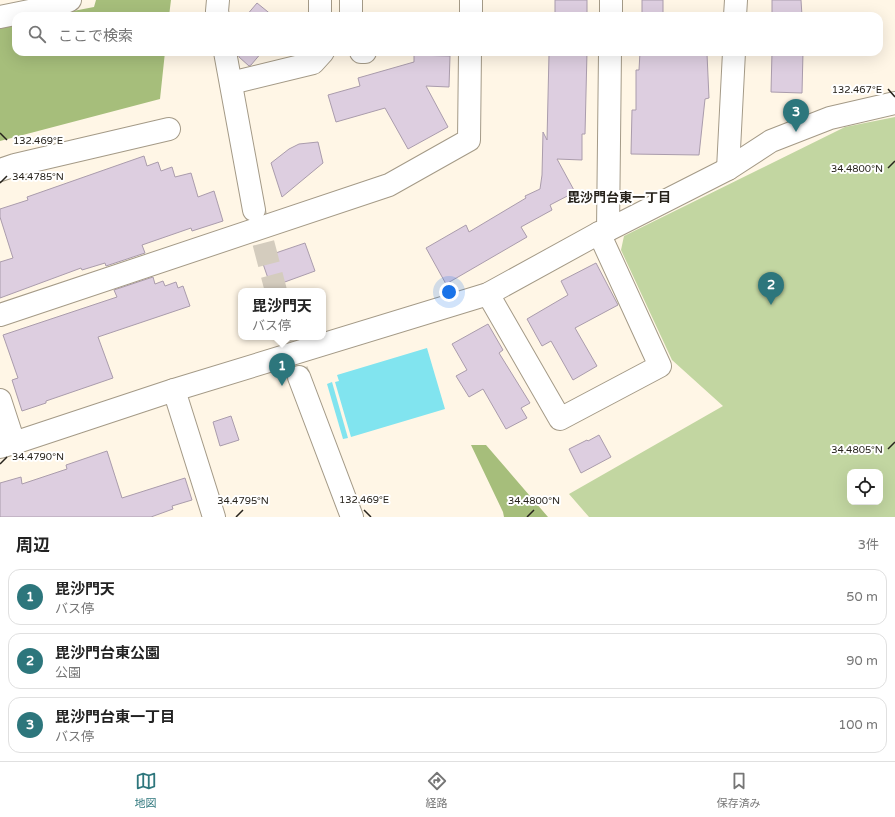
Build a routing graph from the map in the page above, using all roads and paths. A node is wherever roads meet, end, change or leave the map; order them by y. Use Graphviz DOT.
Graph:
graph roads {
  1 [pos="70,0"];
  2 [pos="218,0"];
  3 [pos="320,0"];
  4 [pos="351,0"];
  5 [pos="471,0"];
  6 [pos="611,0"];
  7 [pos="736,0"];
  8 [pos="25,12"];
  9 [pos="217,12"];
  10 [pos="320,12"];
  11 [pos="351,12"];
  12 [pos="470,12"];
  13 [pos="611,12"];
  14 [pos="735,12"];
  15 [pos="12,15"];
  16 [pos="0,17"];
  17 [pos="226,56"];
  18 [pos="294,56"];
  19 [pos="319,56"];
  20 [pos="470,56"];
  21 [pos="610,56"];
  22 [pos="734,56"];
  23 [pos="282,71"];
  24 [pos="231,83"];
  25 [pos="895,103"];
  26 [pos="169,129"];
  27 [pos="728,169"];
  28 [pos="0,170"];
  29 [pos="254,210"];
  30 [pos="604,231"];
  31 [pos="488,294"];
  32 [pos="0,315"];
  33 [pos="299,377"];
  34 [pos="174,390"];
  35 [pos="0,400"];
  36 [pos="7,445"];
  37 [pos="214,517"];
  38 [pos="352,517"];
  1 -- 8 [label="street"];
  2 -- 9 [label="street"];
  3 -- 10 [label="street"];
  4 -- 11 [label="street"];
  5 -- 12 [label="street"];
  6 -- 13 [label="street"];
  7 -- 14 [label="street"];
  15 -- 16 [label="street"];
  17 -- 24 [label="street"];
  18 -- 23 [label="street"];
  19 -- 23 [label="street"];
  20 -- 32 [label="street"];
  21 -- 30 [label="street"];
  22 -- 27 [label="street"];
  23 -- 24 [label="street"];
  24 -- 29 [label="street"];
  25 -- 27 [label="street"];
  26 -- 28 [label="street"];
  27 -- 30 [label="street"];
  30 -- 31 [label="street"];
  30 -- 31 [label="street"];
  31 -- 34 [label="street"];
  33 -- 38 [label="street"];
  34 -- 36 [label="street"];
  34 -- 37 [label="street"];
  35 -- 36 [label="street"];
}
